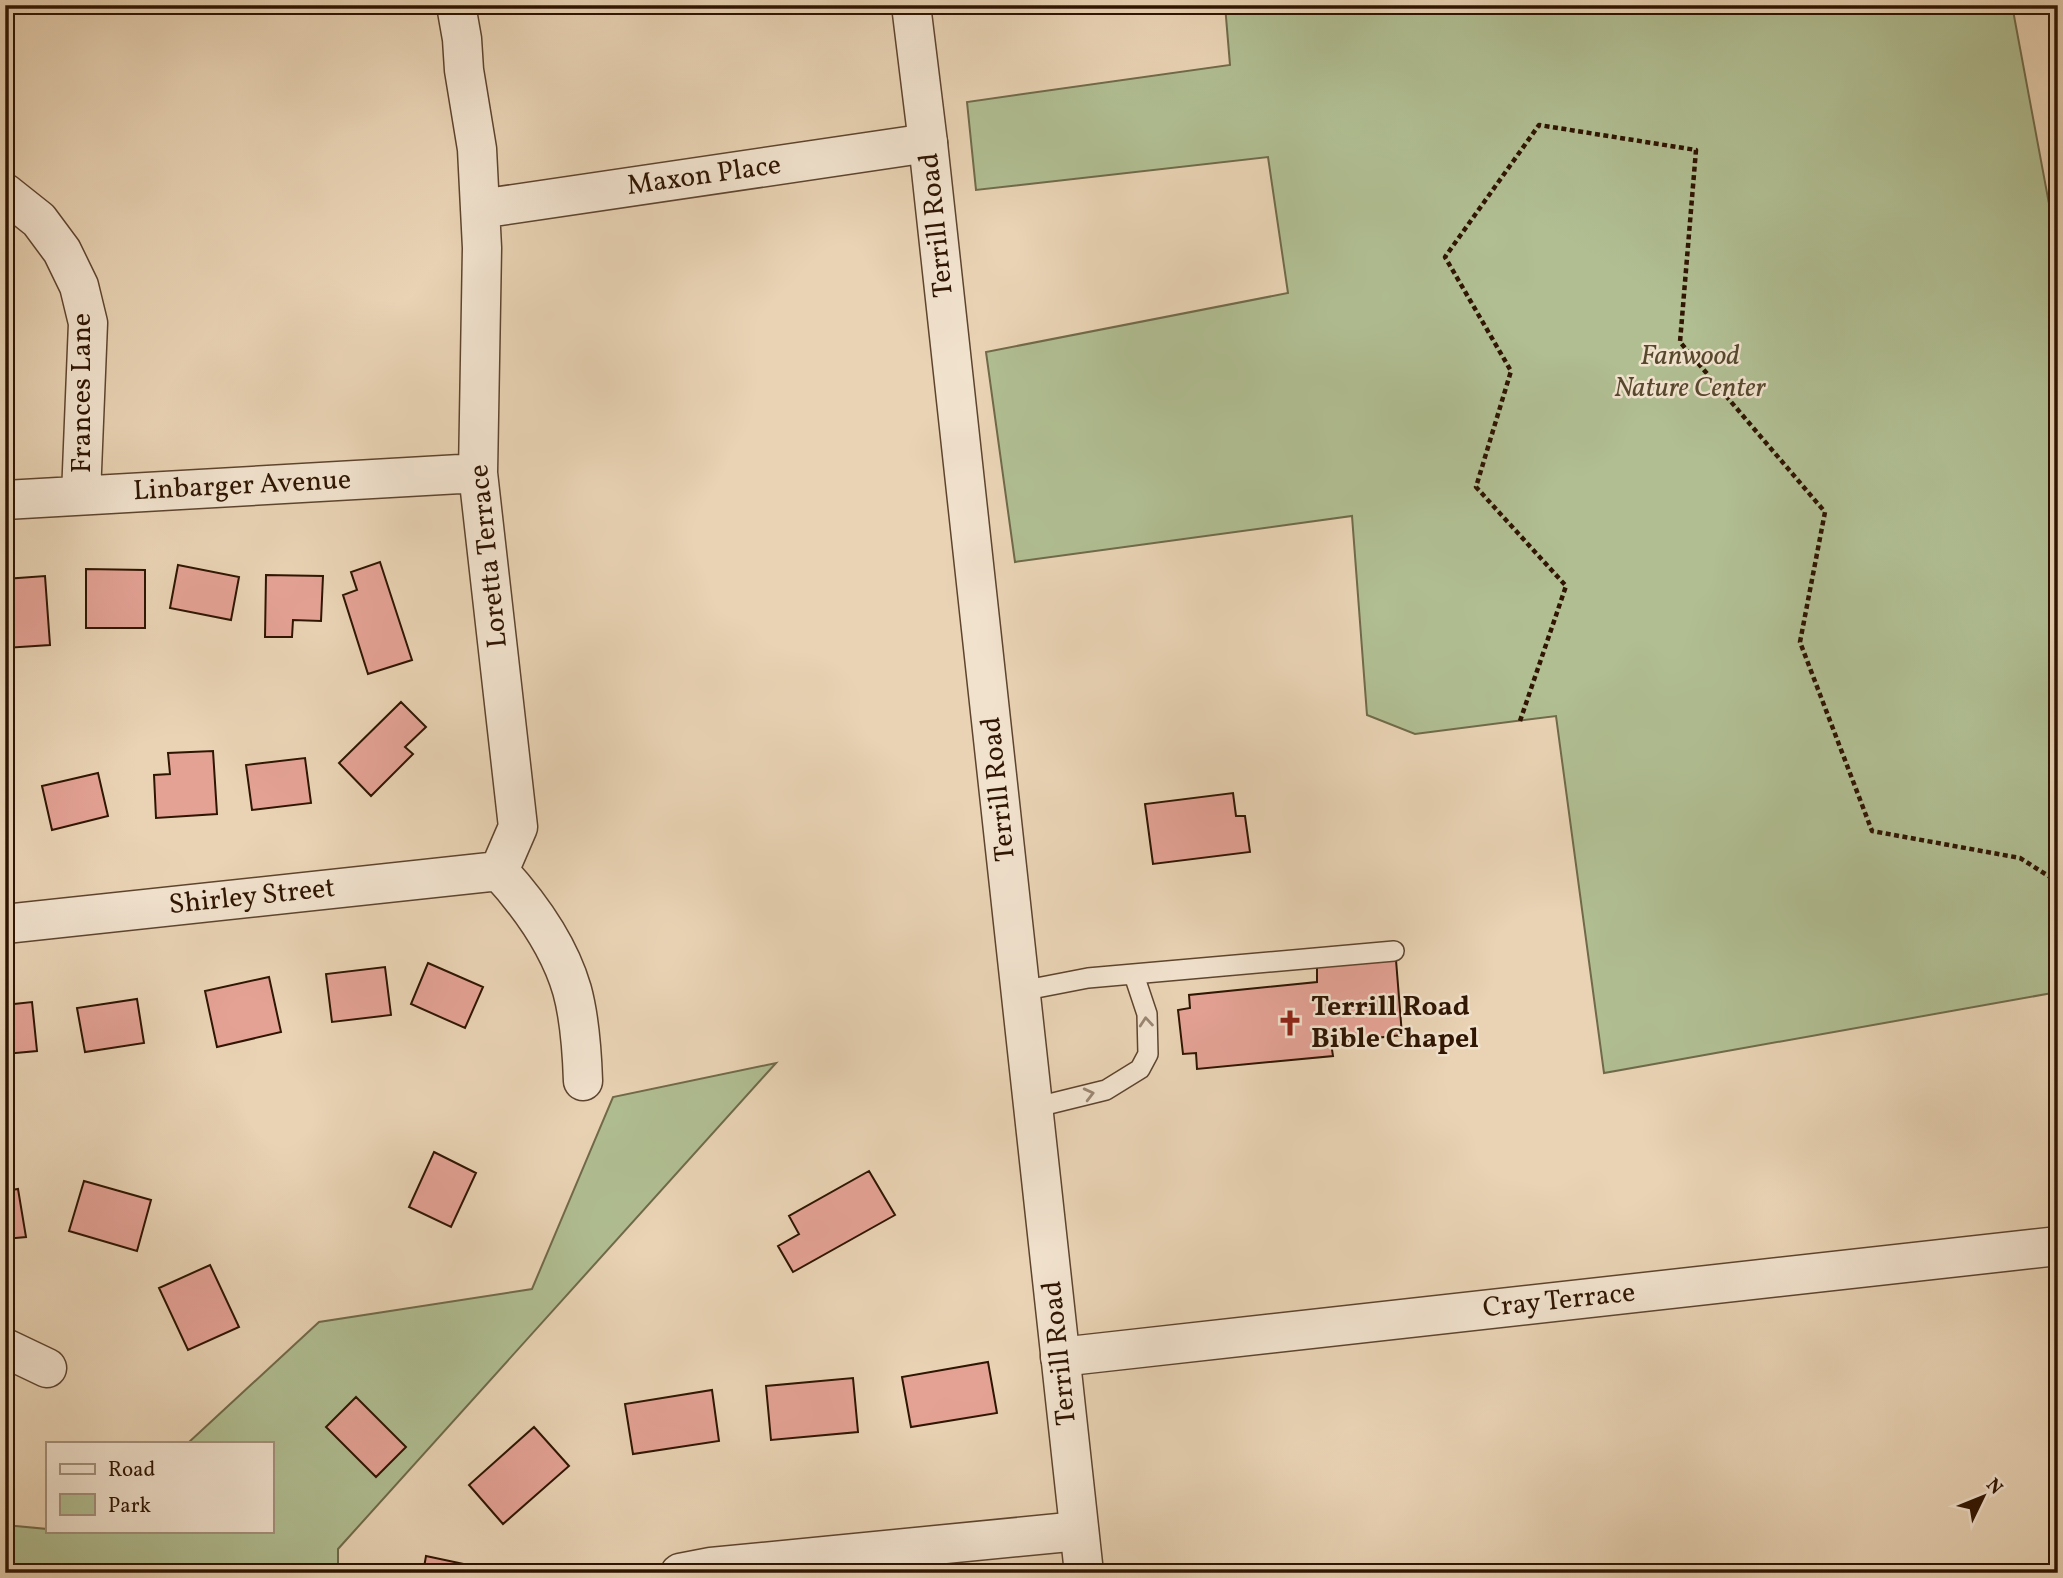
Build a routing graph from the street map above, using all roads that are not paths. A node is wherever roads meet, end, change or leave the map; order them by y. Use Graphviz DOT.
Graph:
graph roads {
  1 [pos="456,5"];
  2 [pos="911,5"];
  3 [pos="928,143"];
  4 [pos="5,193"];
  5 [pos="480,209"];
  6 [pos="478,473"];
  7 [pos="81,495"];
  8 [pos="5,500"];
  9 [pos="499,871"];
  10 [pos="5,924"];
  11 [pos="1394,951"];
  12 [pos="1134,975"];
  13 [pos="1021,991"];
  14 [pos="583,1081"];
  15 [pos="1033,1108"];
  16 [pos="2058,1246"];
  17 [pos="5,1348"];
  18 [pos="1060,1357"];
  19 [pos="47,1368"];
  20 [pos="1079,1531"];
  21 [pos="680,1573"];
  22 [pos="1084,1573"];
  1 -- 5 [label="street, Loretta Terrace"];
  2 -- 3 [label="street, Terrill Road"];
  3 -- 5 [label="street, Maxon Place"];
  3 -- 13 [label="street, Terrill Road"];
  4 -- 7 [label="street, Frances Lane"];
  5 -- 6 [label="street, Loretta Terrace"];
  6 -- 7 [label="street, Linbarger Avenue"];
  6 -- 9 [label="street, Loretta Terrace"];
  7 -- 8 [label="street, Linbarger Avenue"];
  9 -- 10 [label="street, Shirley Street"];
  9 -- 14 [label="street"];
  11 -- 12 [label="lane"];
  12 -- 13 [label="lane"];
  15 -- 12 [label="lane, one-way"];
  13 -- 15 [label="street, Terrill Road"];
  15 -- 18 [label="street, Terrill Road"];
  16 -- 18 [label="street, Cray Terrace"];
  17 -- 19 [label="street"];
  18 -- 20 [label="street, Terrill Road"];
  20 -- 21 [label="street"];
  20 -- 22 [label="street, Terrill Road"];
}
